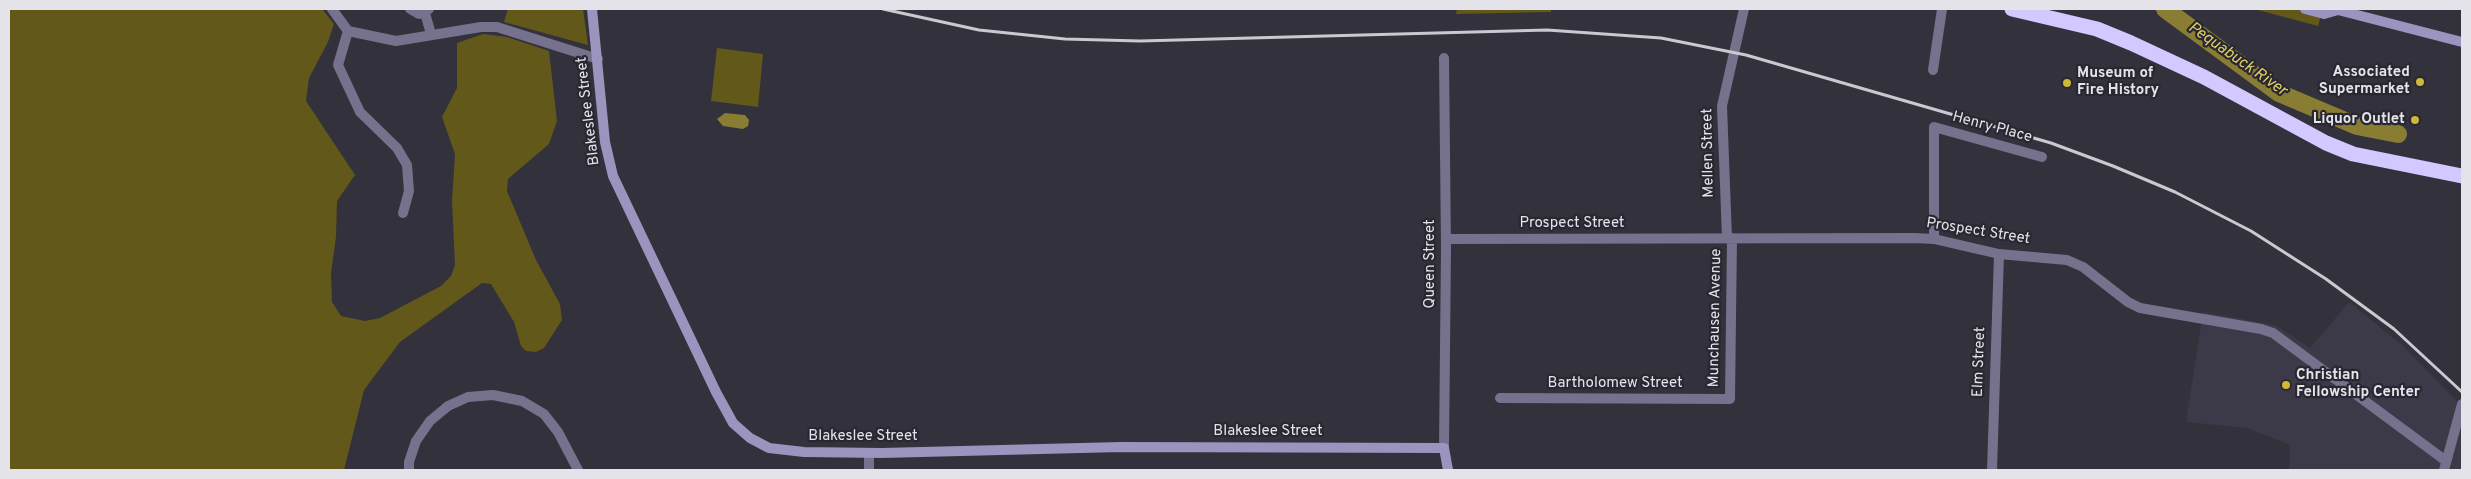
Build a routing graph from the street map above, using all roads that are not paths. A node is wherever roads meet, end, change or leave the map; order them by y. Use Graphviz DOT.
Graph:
graph roads {
  1 [pos="332,9"];
  2 [pos="410,9"];
  3 [pos="592,9"];
  4 [pos="1744,9"];
  5 [pos="1942,9"];
  6 [pos="2012,9"];
  7 [pos="2305,9"];
  8 [pos="2338,9"];
  9 [pos="427,11"];
  10 [pos="348,31"];
  11 [pos="431,34"];
  12 [pos="2462,42"];
  13 [pos="1444,58"];
  14 [pos="598,59"];
  15 [pos="1933,70"];
  16 [pos="2042,157"];
  17 [pos="2462,176"];
  18 [pos="403,213"];
  19 [pos="1729,238"];
  20 [pos="1446,239"];
  21 [pos="1934,239"];
  22 [pos="1999,254"];
  23 [pos="1500,398"];
  24 [pos="1730,399"];
  25 [pos="2462,404"];
  26 [pos="1444,448"];
  27 [pos="869,453"];
  28 [pos="2445,466"];
  29 [pos="409,470"];
  30 [pos="578,470"];
  31 [pos="869,470"];
  32 [pos="1448,470"];
  33 [pos="1992,470"];
  1 -- 10 [label="street"];
  2 -- 9 [label="street"];
  3 -- 14 [label="street, Blakeslee Street"];
  4 -- 19 [label="street, Mellen Street"];
  5 -- 15 [label="street"];
  6 -- 17 [label="highway"];
  7 -- 8 [label="street"];
  8 -- 12 [label="street"];
  9 -- 11 [label="street"];
  10 -- 11 [label="street"];
  10 -- 18 [label="street"];
  11 -- 14 [label="street"];
  13 -- 20 [label="street, Queen Street"];
  14 -- 27 [label="street, Blakeslee Street"];
  16 -- 21 [label="street, Henry Place"];
  19 -- 20 [label="street, Prospect Street"];
  19 -- 21 [label="street, Prospect Street"];
  19 -- 24 [label="street, Munchausen Avenue"];
  20 -- 26 [label="street, Queen Street"];
  21 -- 22 [label="street, Prospect Street"];
  22 -- 28 [label="street, Prospect Street"];
  22 -- 33 [label="street, Elm Street"];
  23 -- 24 [label="street, Bartholomew Street"];
  25 -- 28 [label="street"];
  26 -- 27 [label="street, Blakeslee Street"];
  26 -- 32 [label="street, Queen Street"];
  27 -- 31 [label="street"];
  29 -- 30 [label="street"];
}
